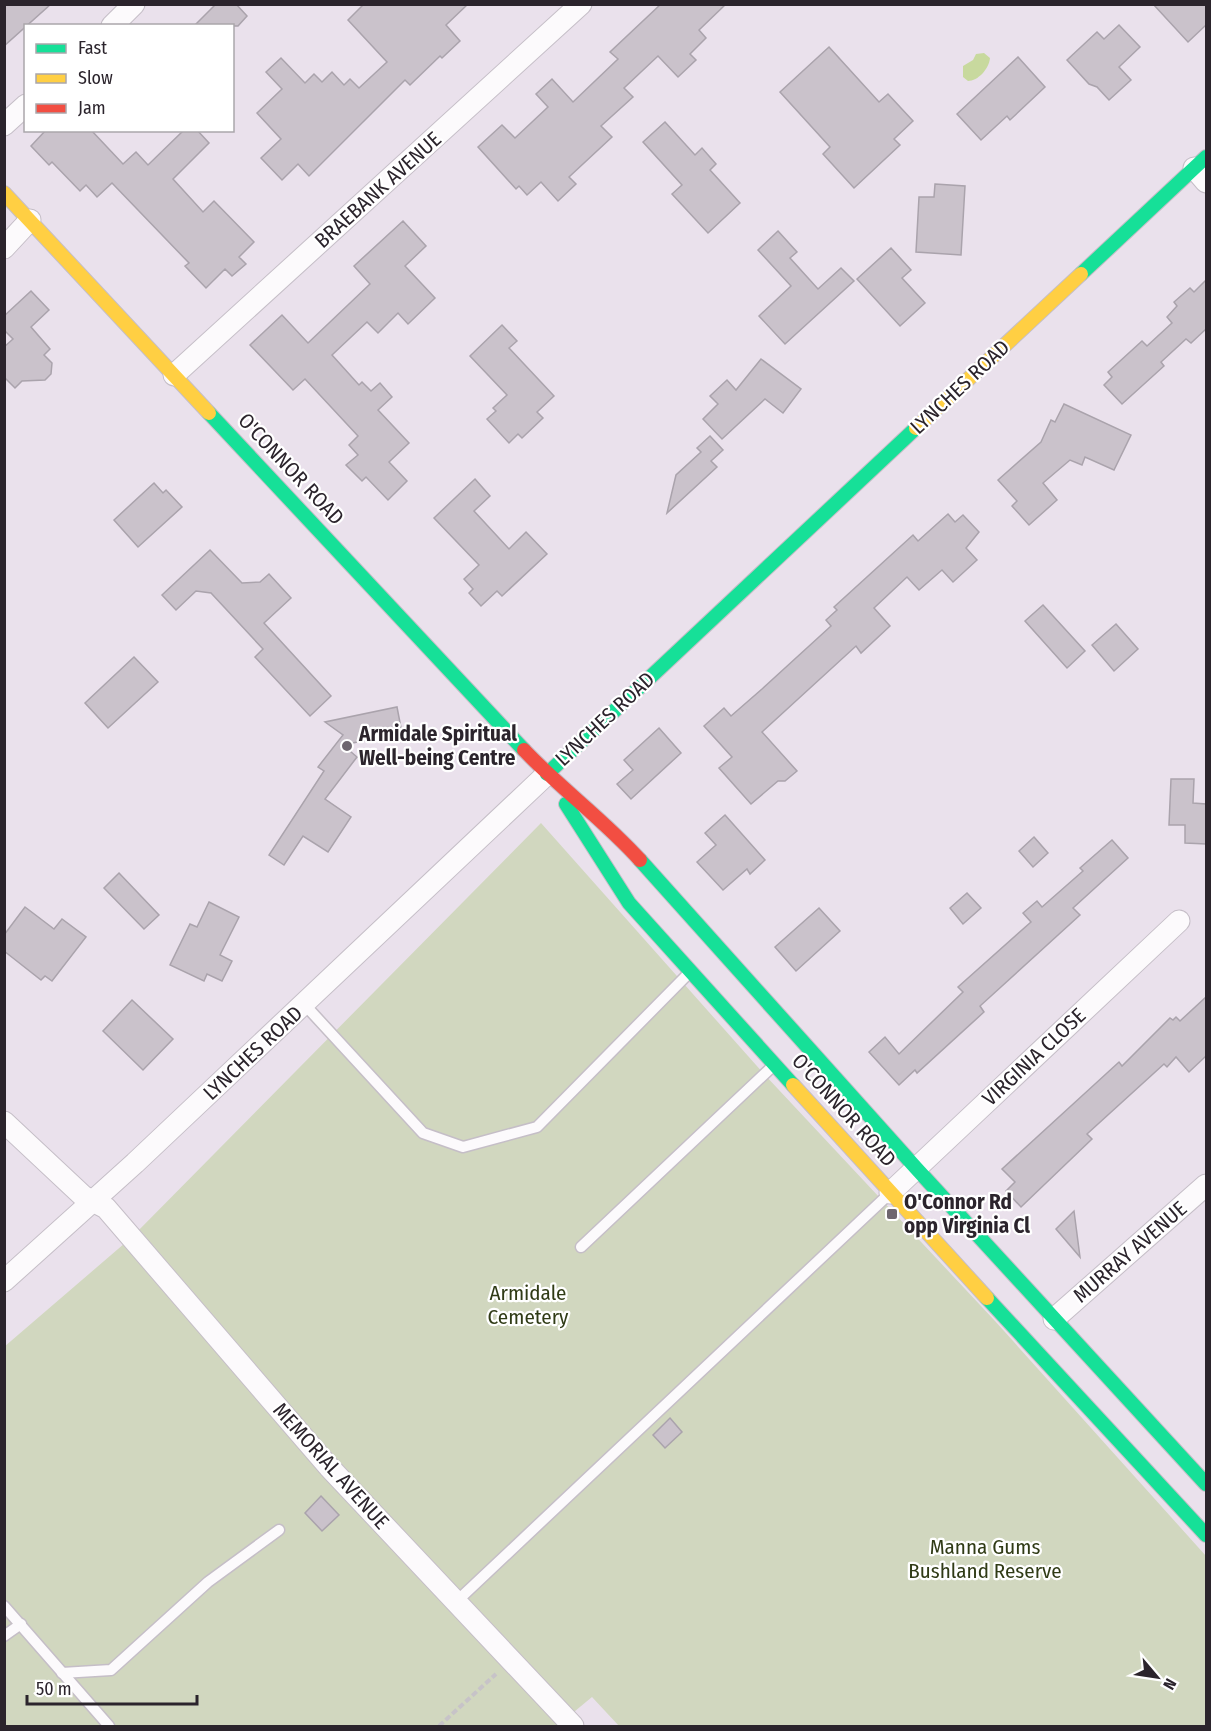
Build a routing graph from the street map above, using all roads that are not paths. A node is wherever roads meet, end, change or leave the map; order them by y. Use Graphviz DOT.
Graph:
graph roads {
  1 [pos="134,4"];
  2 [pos="581,4"];
  3 [pos="114,24"];
  4 [pos="24,107"];
  5 [pos="4,125"];
  6 [pos="1202,169"];
  7 [pos="4,193"];
  8 [pos="30,220"];
  9 [pos="4,248"];
  10 [pos="174,375"];
  11 [pos="547,774"];
  12 [pos="1179,921"];
  13 [pos="691,972"];
  14 [pos="305,1005"];
  15 [pos="774,1065"];
  16 [pos="4,1122"];
  17 [pos="916,1168"];
  18 [pos="1206,1185"];
  19 [pos="890,1193"];
  20 [pos="94,1202"];
  21 [pos="581,1248"];
  22 [pos="4,1281"];
  23 [pos="1054,1319"];
  24 [pos="1206,1484"];
  25 [pos="279,1530"];
  26 [pos="1206,1535"];
  27 [pos="456,1602"];
  28 [pos="4,1606"];
  29 [pos="21,1624"];
  30 [pos="4,1636"];
  31 [pos="62,1673"];
  32 [pos="109,1726"];
  33 [pos="573,1726"];
  1 -- 3 [label="street"];
  2 -- 10 [label="street, BRAEBANK AVENUE"];
  4 -- 5 [label="street"];
  6 -- 11 [label="street, LYNCHES ROAD"];
  7 -- 8 [label="street, O'CONNOR ROAD"];
  8 -- 9 [label="street"];
  8 -- 10 [label="street, O'CONNOR ROAD"];
  10 -- 11 [label="street, O'CONNOR ROAD"];
  11 -- 13 [label="street, O'CONNOR ROAD"];
  11 -- 14 [label="street, LYNCHES ROAD"];
  11 -- 17 [label="street, O'CONNOR ROAD"];
  12 -- 17 [label="street, VIRGINIA CLOSE"];
  13 -- 14 [label="lane"];
  13 -- 15 [label="street, O'CONNOR ROAD"];
  14 -- 20 [label="street, LYNCHES ROAD"];
  15 -- 19 [label="street, O'CONNOR ROAD"];
  15 -- 21 [label="lane"];
  16 -- 20 [label="street, MEMORIAL AVENUE"];
  17 -- 19 [label="street, VIRGINIA CLOSE"];
  17 -- 23 [label="street, O'CONNOR ROAD"];
  18 -- 23 [label="street, MURRAY AVENUE"];
  19 -- 26 [label="street, O'CONNOR ROAD"];
  19 -- 27 [label="lane"];
  20 -- 22 [label="street, LYNCHES ROAD"];
  20 -- 27 [label="street, MEMORIAL AVENUE"];
  23 -- 24 [label="street, O'CONNOR ROAD"];
  25 -- 31 [label="lane"];
  27 -- 33 [label="street, MEMORIAL AVENUE"];
  28 -- 29 [label="lane"];
  29 -- 30 [label="lane"];
  29 -- 31 [label="lane"];
  31 -- 32 [label="lane"];
}
